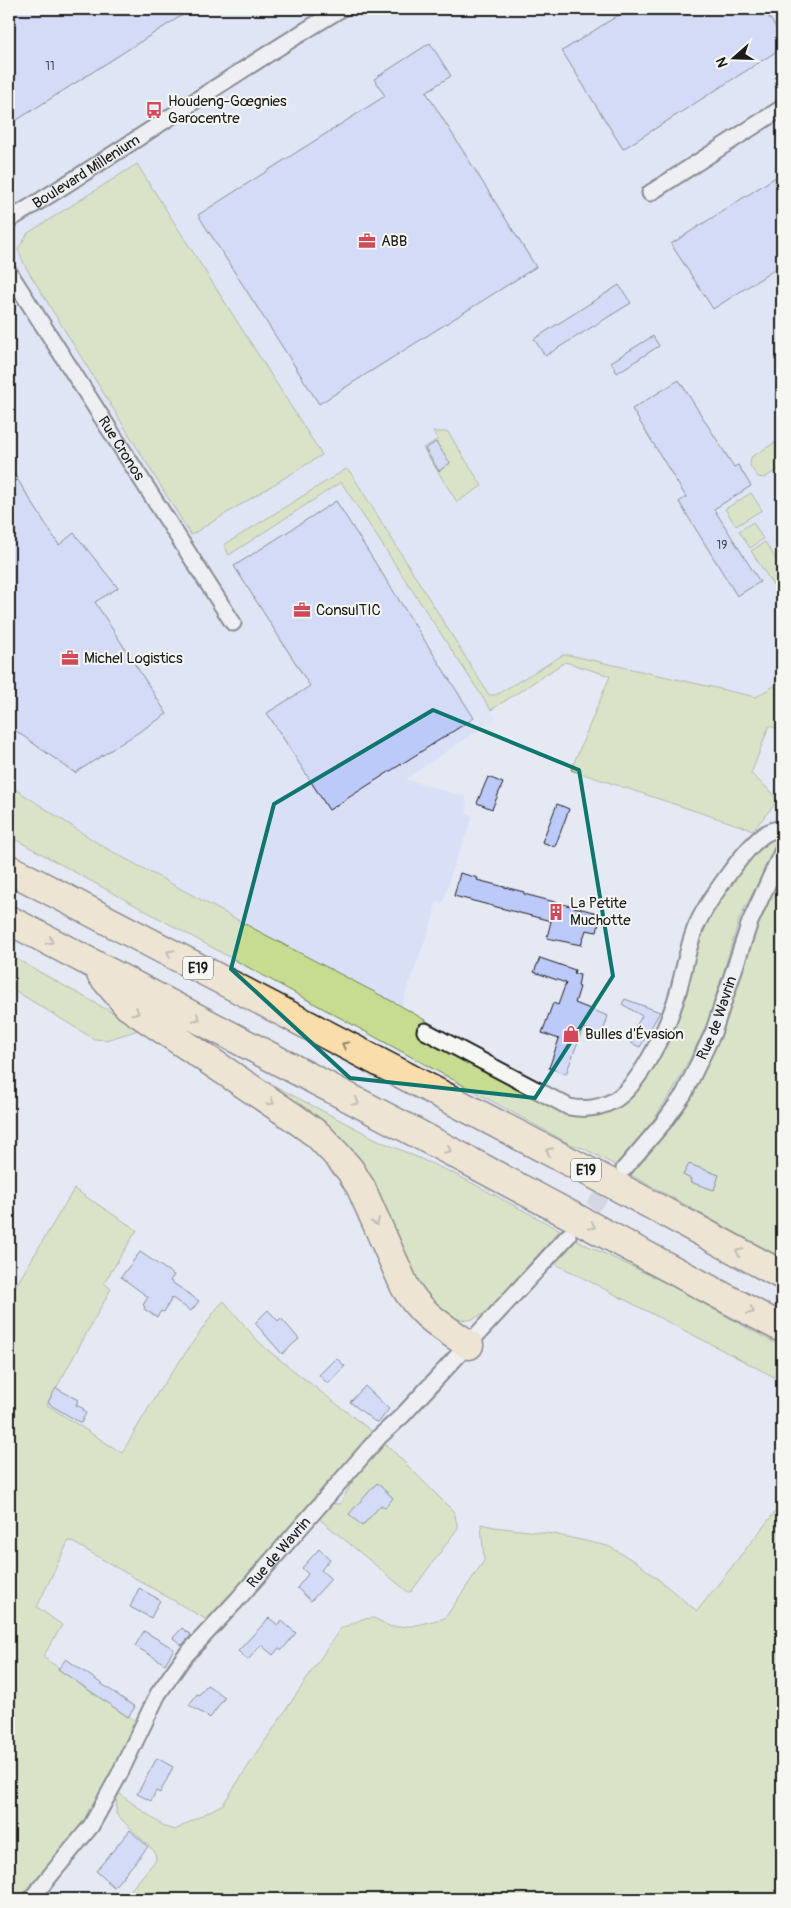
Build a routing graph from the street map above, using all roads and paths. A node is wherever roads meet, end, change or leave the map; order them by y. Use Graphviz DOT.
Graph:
graph roads {
  1 [pos="341,9"];
  2 [pos="782,108"];
  3 [pos="650,193"];
  4 [pos="9,220"];
  5 [pos="9,272"];
  6 [pos="234,623"];
  7 [pos="782,828"];
  8 [pos="782,852"];
  9 [pos="9,869"];
  10 [pos="9,920"];
  11 [pos="92,963"];
  12 [pos="425,1031"];
  13 [pos="624,1169"];
  14 [pos="568,1236"];
  15 [pos="782,1275"];
  16 [pos="782,1328"];
  17 [pos="469,1345"];
  18 [pos="31,1899"];
  1 -- 4 [label="street, Boulevard Millenium"];
  2 -- 3 [label="street"];
  5 -- 6 [label="street, Rue Cronos"];
  7 -- 12 [label="street"];
  8 -- 13 [label="street, Rue de Wavrin"];
  15 -- 9 [label="highway, E19, one-way"];
  10 -- 11 [label="highway, one-way"];
  11 -- 16 [label="highway, one-way"];
  11 -- 17 [label="highway, one-way"];
  14 -- 17 [label="street, Rue de Wavrin"];
  17 -- 18 [label="street, Rue de Wavrin"];
}
